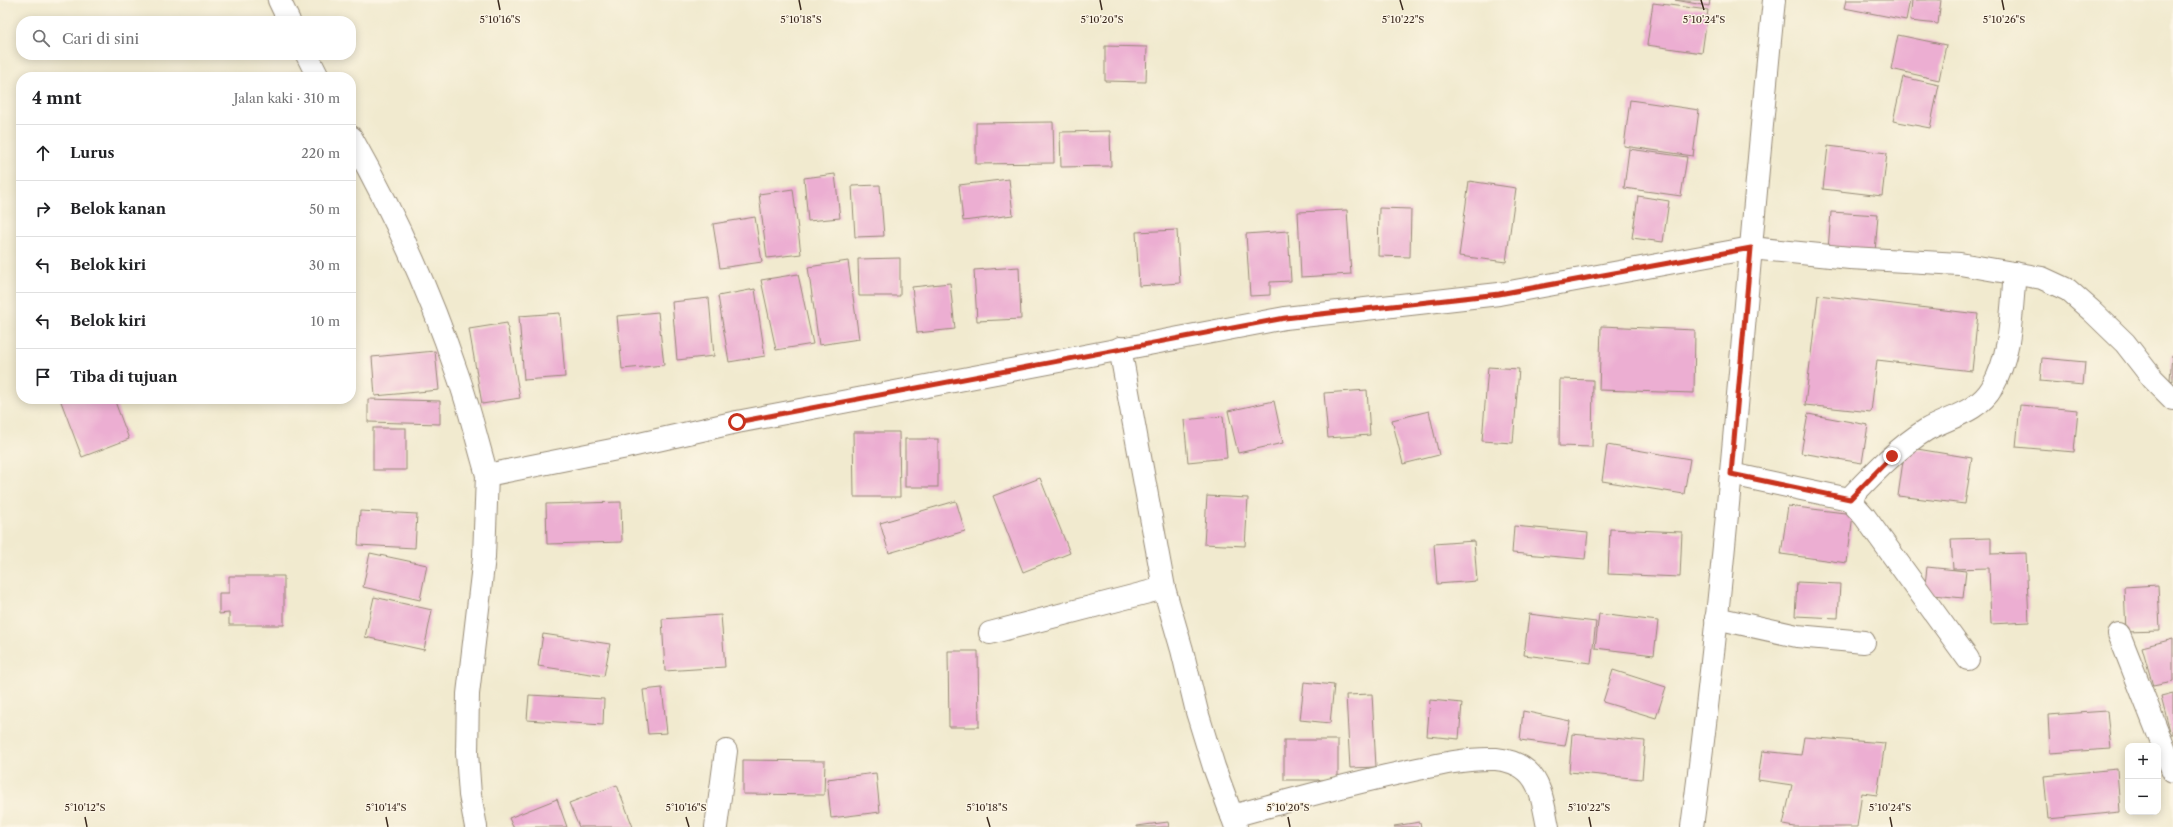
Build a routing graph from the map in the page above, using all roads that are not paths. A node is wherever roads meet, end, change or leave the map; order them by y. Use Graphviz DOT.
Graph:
graph roads {
  1 [pos="279,0"];
  2 [pos="1774,0"];
  3 [pos="287,16"];
  4 [pos="310,60"];
  5 [pos="316,72"];
  6 [pos="356,146"];
  7 [pos="1751,248"];
  8 [pos="2015,273"];
  9 [pos="1120,348"];
  10 [pos="2173,399"];
  11 [pos="1731,474"];
  12 [pos="487,475"];
  13 [pos="1850,499"];
  14 [pos="1164,588"];
  15 [pos="1716,618"];
  16 [pos="990,633"];
  17 [pos="2119,634"];
  18 [pos="1864,642"];
  19 [pos="1968,659"];
  20 [pos="726,751"];
  21 [pos="2173,771"];
  22 [pos="1234,822"];
  23 [pos="476,827"];
  24 [pos="716,827"];
  25 [pos="1548,827"];
  26 [pos="1692,827"];
  1 -- 3 [label="street"];
  2 -- 7 [label="street"];
  4 -- 5 [label="street"];
  6 -- 12 [label="street"];
  7 -- 8 [label="street"];
  7 -- 9 [label="street"];
  7 -- 11 [label="street"];
  8 -- 10 [label="street"];
  8 -- 13 [label="street"];
  9 -- 12 [label="street"];
  9 -- 14 [label="street"];
  11 -- 13 [label="street"];
  11 -- 15 [label="street"];
  12 -- 23 [label="street"];
  13 -- 19 [label="street"];
  14 -- 16 [label="street"];
  14 -- 22 [label="street"];
  15 -- 18 [label="street"];
  15 -- 26 [label="street"];
  17 -- 21 [label="street"];
  20 -- 24 [label="street"];
  22 -- 25 [label="street"];
}
